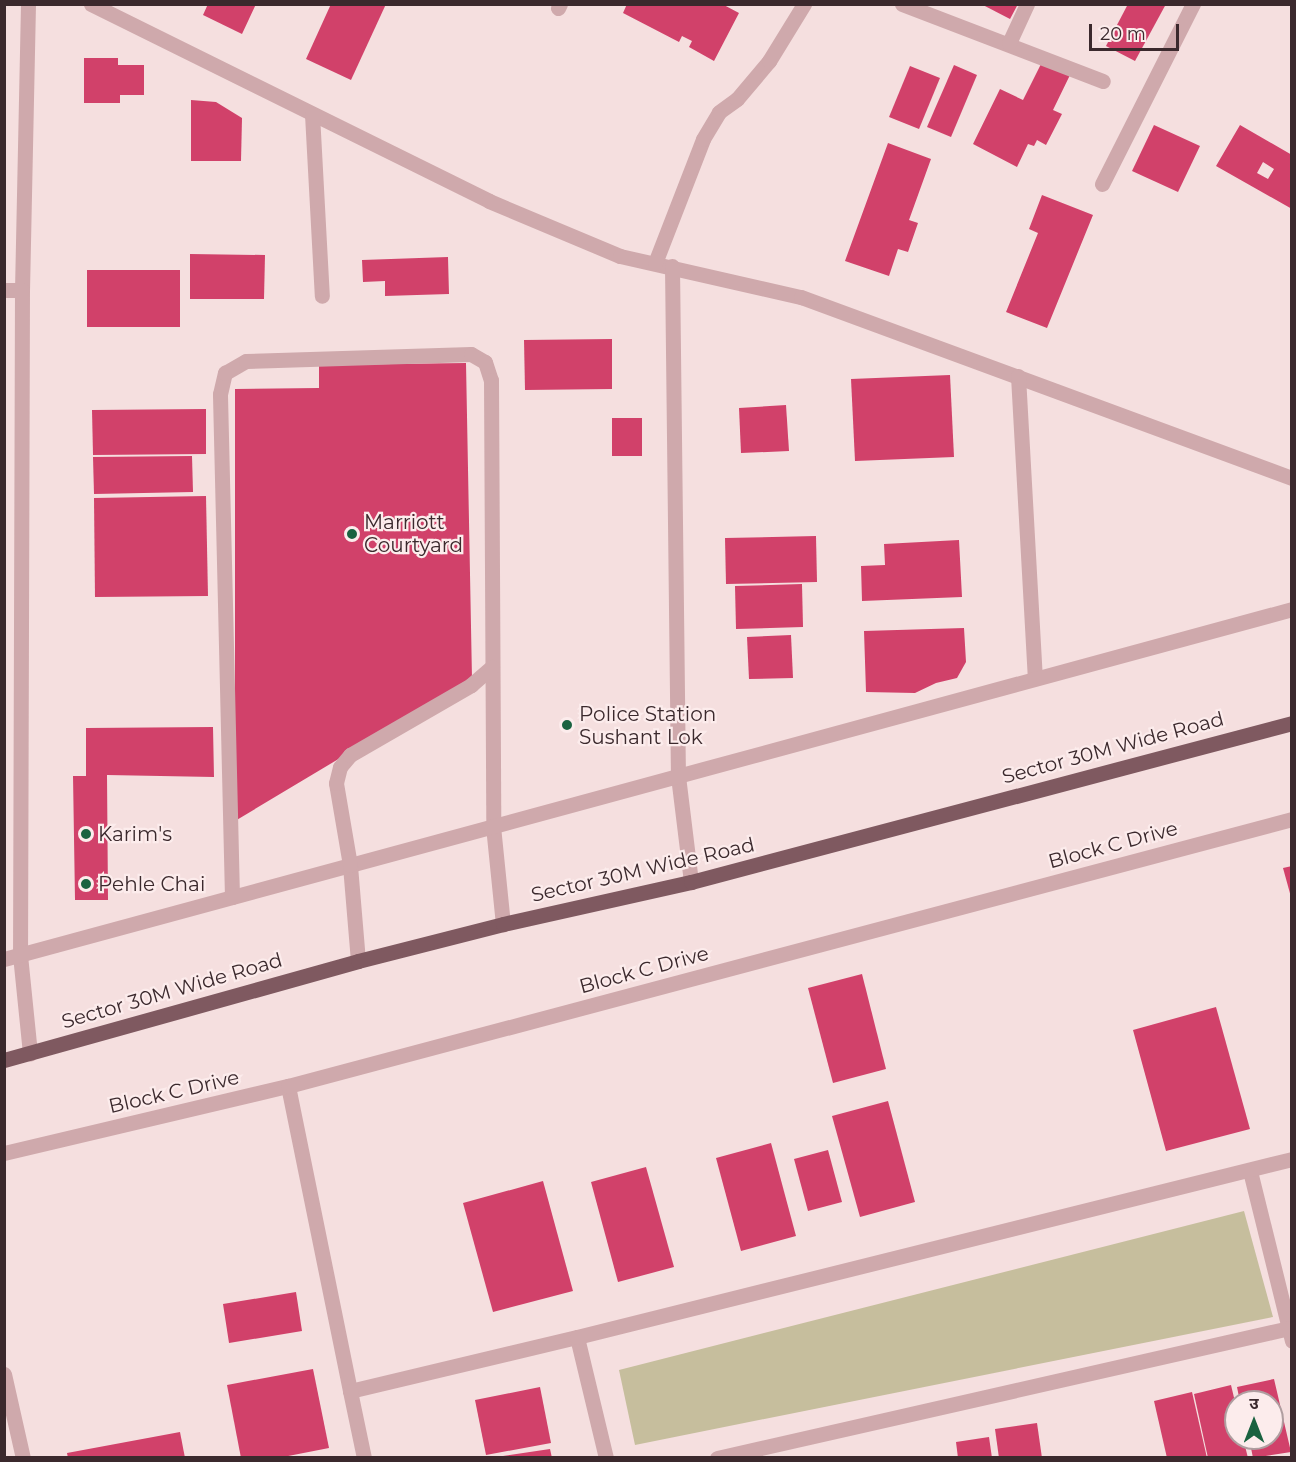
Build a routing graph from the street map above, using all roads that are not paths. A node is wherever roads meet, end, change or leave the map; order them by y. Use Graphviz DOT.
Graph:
graph roads {
  1 [pos="28,4"];
  2 [pos="91,4"];
  3 [pos="804,4"];
  4 [pos="902,4"];
  5 [pos="1027,4"];
  6 [pos="1192,4"];
  7 [pos="1009,43"];
  8 [pos="1103,81"];
  9 [pos="312,114"];
  10 [pos="1102,184"];
  11 [pos="655,263"];
  12 [pos="672,266"];
  13 [pos="4,290"];
  14 [pos="22,290"];
  15 [pos="322,296"];
  16 [pos="1018,376"];
  17 [pos="1292,478"];
  18 [pos="1292,609"];
  19 [pos="492,667"];
  20 [pos="1035,679"];
  21 [pos="1292,723"];
  22 [pos="678,776"];
  23 [pos="1292,819"];
  24 [pos="493,826"];
  25 [pos="350,865"];
  26 [pos="691,882"];
  27 [pos="232,897"];
  28 [pos="503,924"];
  29 [pos="20,955"];
  30 [pos="4,959"];
  31 [pos="357,961"];
  32 [pos="30,1053"];
  33 [pos="4,1060"];
  34 [pos="288,1086"];
  35 [pos="4,1153"];
  36 [pos="1292,1159"];
  37 [pos="1250,1171"];
  38 [pos="1290,1334"];
  39 [pos="577,1337"];
  40 [pos="4,1374"];
  41 [pos="351,1391"];
  42 [pos="22,1458"];
  43 [pos="364,1458"];
  44 [pos="606,1458"];
  45 [pos="717,1458"];
  1 -- 14 [label="street"];
  2 -- 9 [label="street"];
  3 -- 11 [label="street"];
  4 -- 7 [label="street"];
  5 -- 7 [label="street"];
  6 -- 10 [label="street"];
  7 -- 8 [label="street"];
  9 -- 11 [label="street"];
  9 -- 15 [label="street"];
  11 -- 12 [label="street"];
  12 -- 16 [label="street"];
  12 -- 22 [label="street"];
  13 -- 14 [label="street"];
  14 -- 29 [label="street"];
  16 -- 17 [label="street"];
  16 -- 20 [label="street"];
  18 -- 20 [label="street"];
  19 -- 24 [label="street"];
  19 -- 25 [label="street"];
  19 -- 27 [label="street"];
  20 -- 22 [label="street"];
  21 -- 26 [label="main road, Sector 30M Wide Road"];
  22 -- 24 [label="street"];
  22 -- 26 [label="street"];
  23 -- 34 [label="street, Block C Drive"];
  24 -- 25 [label="street"];
  24 -- 28 [label="street"];
  25 -- 27 [label="street"];
  25 -- 31 [label="street"];
  26 -- 28 [label="main road, Sector 30M Wide Road"];
  27 -- 29 [label="street"];
  28 -- 31 [label="main road, Sector 30M Wide Road"];
  29 -- 30 [label="street"];
  29 -- 32 [label="street"];
  31 -- 32 [label="main road, Sector 30M Wide Road"];
  32 -- 33 [label="main road, Sector 30M Wide Road"];
  34 -- 35 [label="street, Block C Drive"];
  34 -- 41 [label="street"];
  36 -- 37 [label="street"];
  37 -- 38 [label="street"];
  37 -- 39 [label="street"];
  38 -- 45 [label="street"];
  39 -- 41 [label="street"];
  39 -- 44 [label="street"];
  40 -- 42 [label="street"];
  41 -- 43 [label="street"];
}
